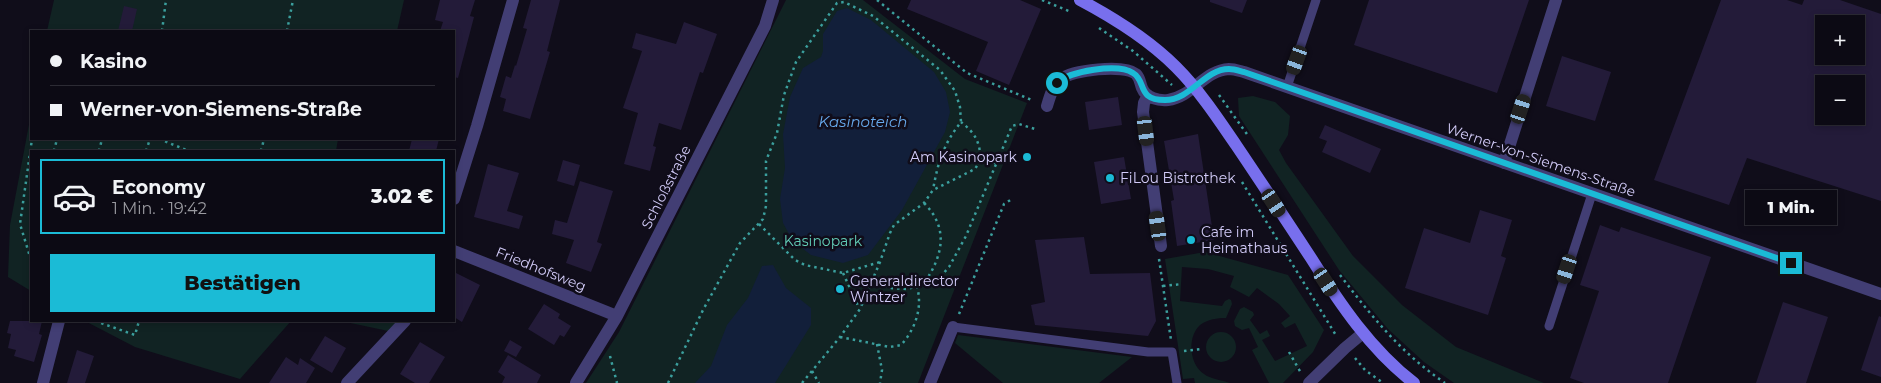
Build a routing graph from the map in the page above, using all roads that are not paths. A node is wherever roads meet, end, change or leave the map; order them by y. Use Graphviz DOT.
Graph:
graph roads {
  1 [pos="513,0"];
  2 [pos="773,0"];
  3 [pos="1080,0"];
  4 [pos="1316,0"];
  5 [pos="1556,0"];
  6 [pos="1287,87"];
  7 [pos="1195,88"];
  8 [pos="1148,96"];
  9 [pos="1047,106"];
  10 [pos="1504,163"];
  11 [pos="1592,194"];
  12 [pos="455,196"];
  13 [pos="1161,246"];
  14 [pos="455,251"];
  15 [pos="1881,294"];
  16 [pos="618,316"];
  17 [pos="60,322"];
  18 [pos="403,322"];
  19 [pos="1549,326"];
  20 [pos="953,327"];
  21 [pos="1363,333"];
  22 [pos="352,381"];
  23 [pos="43,383"];
  24 [pos="576,383"];
  25 [pos="930,383"];
  26 [pos="1177,383"];
  27 [pos="1309,383"];
  28 [pos="1414,383"];
  1 -- 12 [label="street"];
  2 -- 16 [label="street, Schloßstraße"];
  3 -- 7 [label="main road"];
  4 -- 6 [label="lane"];
  5 -- 10 [label="street"];
  6 -- 7 [label="street, Werner-von-Siemens-Straße"];
  6 -- 10 [label="street, Werner-von-Siemens-Straße"];
  7 -- 8 [label="street"];
  7 -- 21 [label="main road"];
  8 -- 9 [label="street"];
  8 -- 13 [label="street"];
  10 -- 11 [label="street, Werner-von-Siemens-Straße"];
  11 -- 15 [label="street, Werner-von-Siemens-Straße"];
  11 -- 19 [label="lane"];
  14 -- 16 [label="street, Friedhofsweg"];
  16 -- 24 [label="street, Schloßstraße"];
  17 -- 23 [label="street"];
  18 -- 22 [label="street"];
  20 -- 25 [label="street"];
  20 -- 26 [label="lane"];
  21 -- 27 [label="street"];
  21 -- 28 [label="main road"];
}
